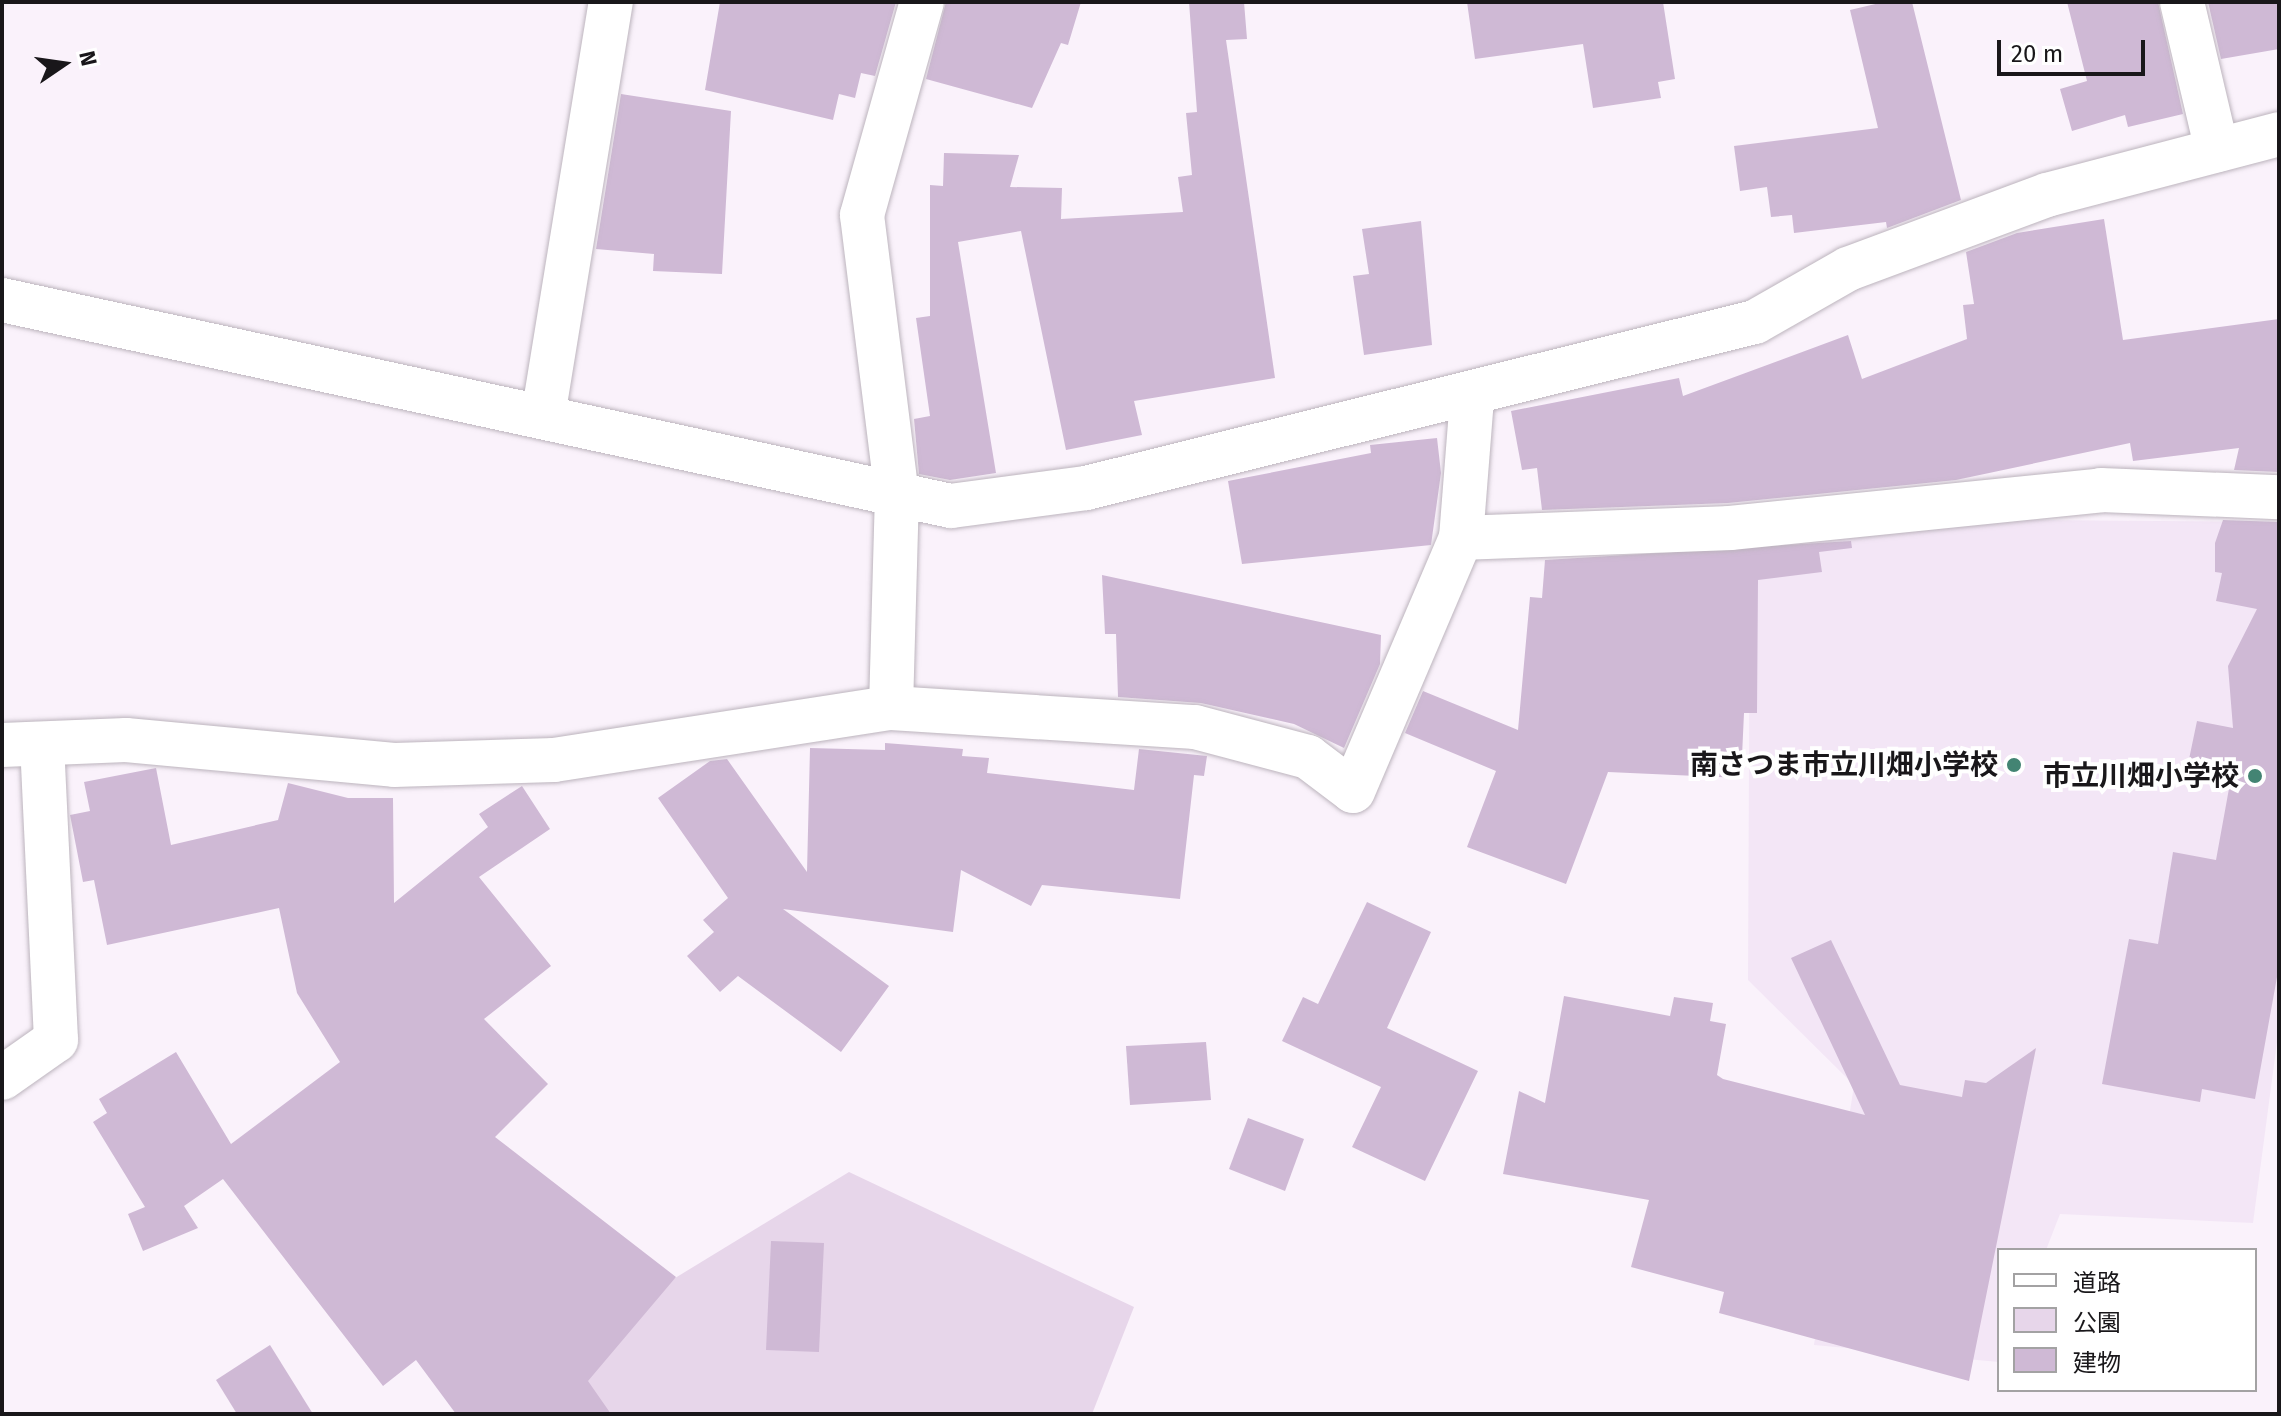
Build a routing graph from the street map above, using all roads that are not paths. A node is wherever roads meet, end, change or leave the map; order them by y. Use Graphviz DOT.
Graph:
graph roads {
  1 [pos="611,2"];
  2 [pos="922,2"];
  3 [pos="2182,2"];
  4 [pos="2279,134"];
  5 [pos="2217,150"];
  6 [pos="2,300"];
  7 [pos="1472,398"];
  8 [pos="543,416"];
  9 [pos="897,496"];
  10 [pos="2279,497"];
  11 [pos="1461,538"];
  12 [pos="891,708"];
  13 [pos="22,745"];
  14 [pos="2,1078"];
  1 -- 8 [label="street"];
  2 -- 9 [label="street"];
  3 -- 5 [label="street"];
  4 -- 5 [label="street"];
  5 -- 7 [label="street"];
  6 -- 8 [label="street"];
  7 -- 9 [label="street"];
  7 -- 11 [label="street"];
  8 -- 9 [label="street"];
  9 -- 12 [label="street"];
  10 -- 11 [label="street"];
  11 -- 12 [label="street"];
  12 -- 13 [label="street"];
  13 -- 14 [label="street"];
}
